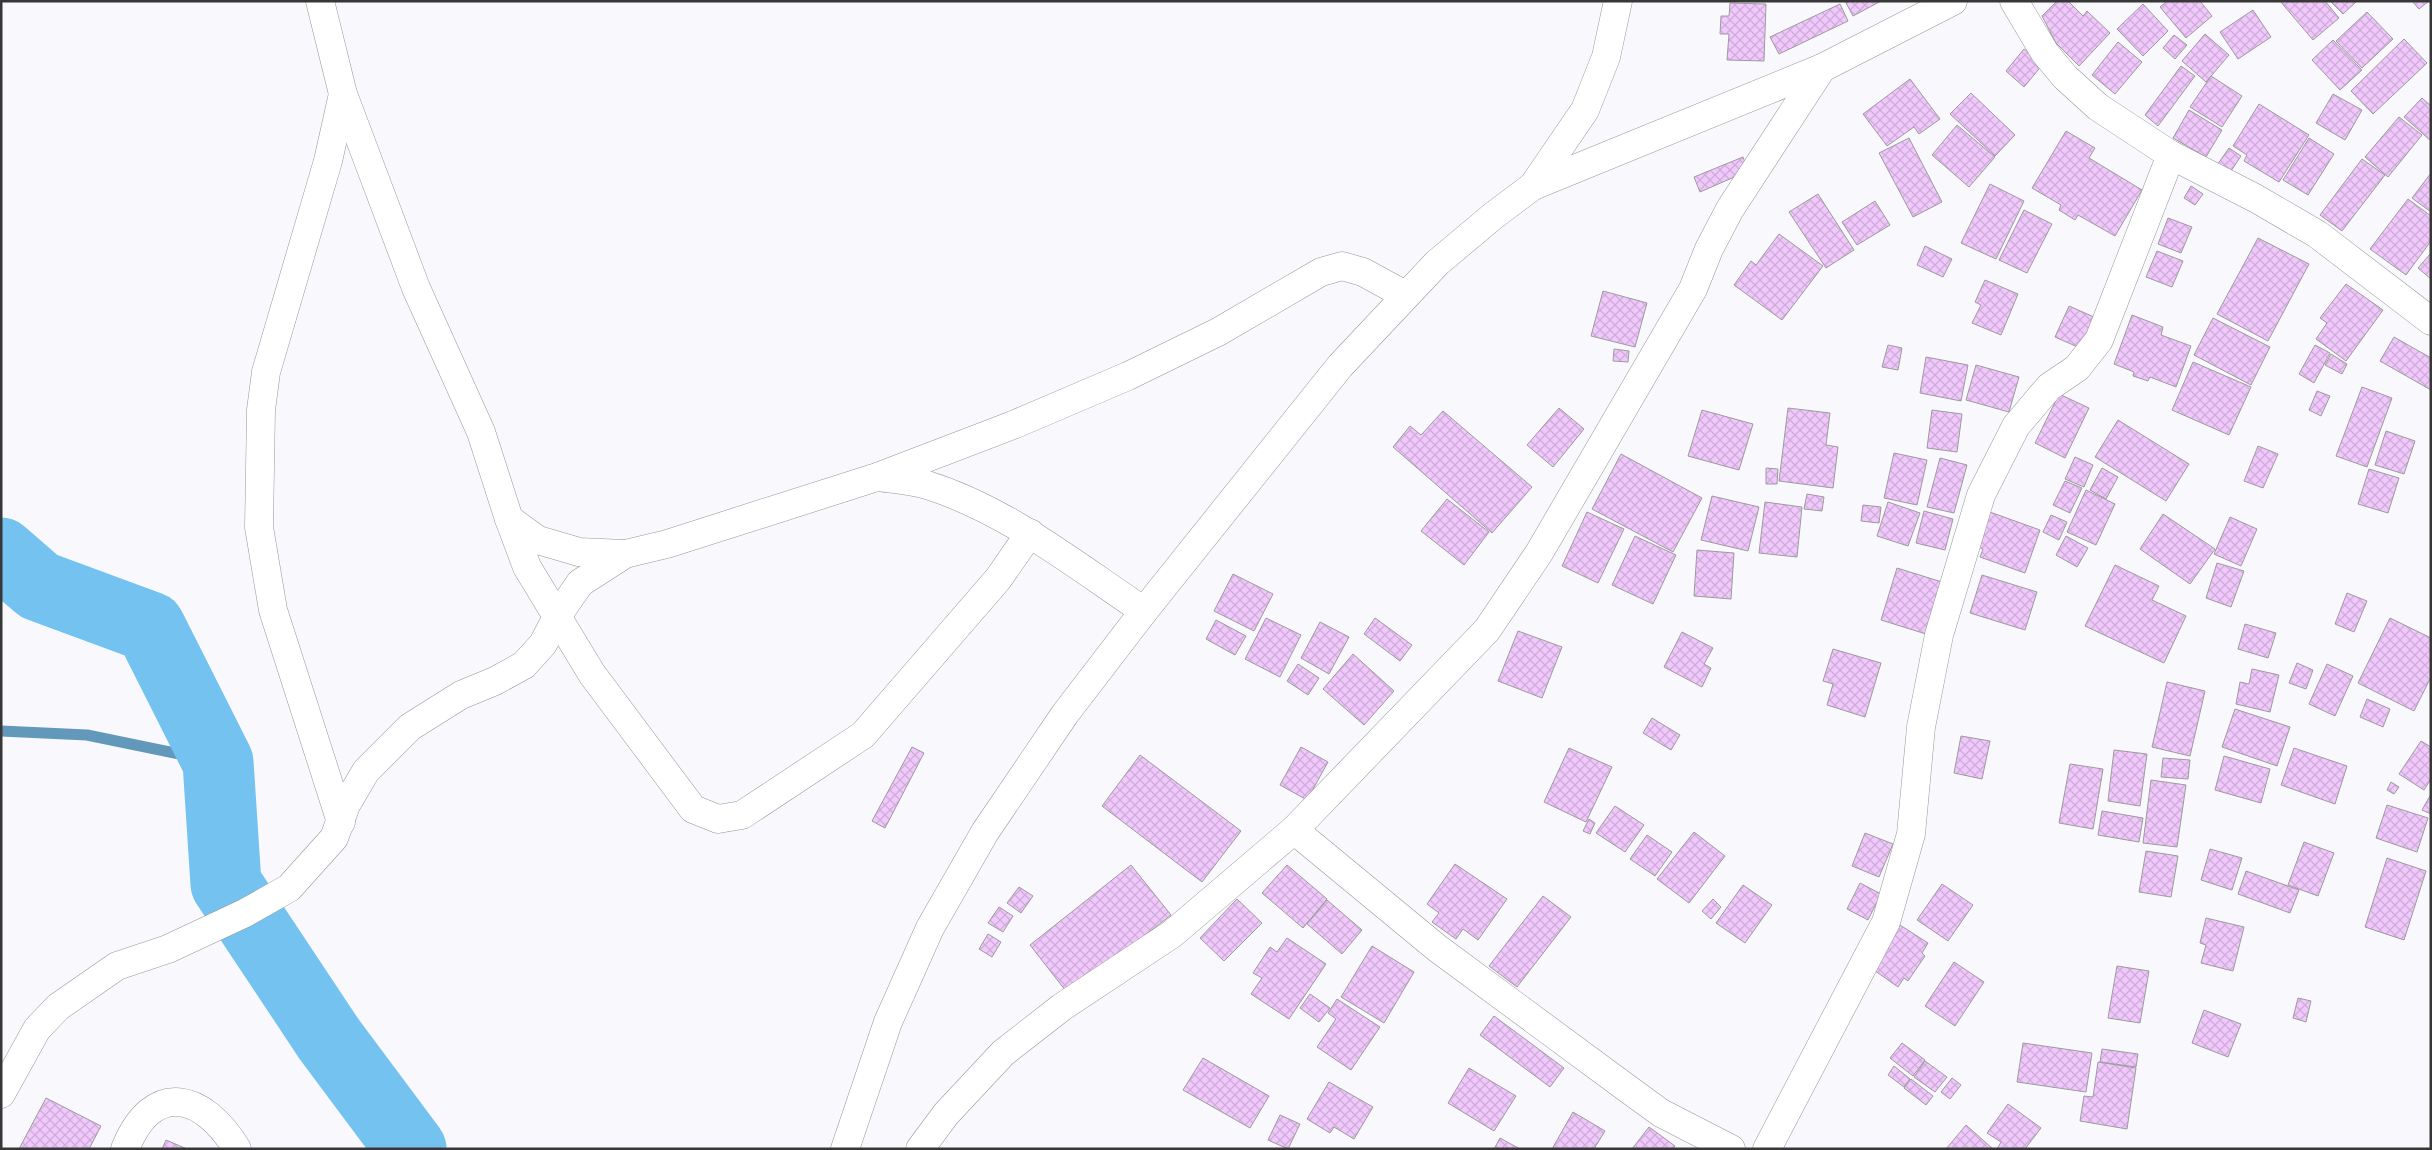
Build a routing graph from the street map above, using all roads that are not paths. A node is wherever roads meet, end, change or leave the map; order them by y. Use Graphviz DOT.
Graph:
graph roads {
  1 [pos="320,1"];
  2 [pos="1618,1"];
  3 [pos="1953,1"];
  4 [pos="2014,1"];
  5 [pos="1822,68"];
  6 [pos="343,94"];
  7 [pos="2171,155"];
  8 [pos="1533,186"];
  9 [pos="1405,295"];
  10 [pos="2431,321"];
  11 [pos="877,477"];
  12 [pos="509,519"];
  13 [pos="1030,533"];
  14 [pos="625,554"];
  15 [pos="1144,611"];
  16 [pos="558,615"];
  17 [pos="341,822"];
  18 [pos="1294,830"];
  19 [pos="1,1094"];
  20 [pos="923,1148"];
  21 [pos="125,1149"];
  22 [pos="237,1149"];
  23 [pos="845,1149"];
  24 [pos="1731,1149"];
  25 [pos="1767,1149"];
  1 -- 6 [label="street"];
  2 -- 8 [label="street"];
  3 -- 5 [label="street"];
  4 -- 7 [label="street"];
  5 -- 8 [label="street"];
  5 -- 18 [label="street"];
  6 -- 12 [label="street"];
  6 -- 17 [label="street"];
  7 -- 10 [label="street"];
  7 -- 25 [label="street"];
  8 -- 9 [label="street"];
  9 -- 11 [label="street"];
  9 -- 15 [label="street"];
  11 -- 13 [label="street"];
  11 -- 14 [label="street"];
  12 -- 14 [label="street"];
  12 -- 16 [label="street"];
  13 -- 15 [label="street"];
  13 -- 16 [label="street"];
  14 -- 16 [label="street"];
  15 -- 23 [label="street"];
  16 -- 17 [label="street"];
  17 -- 19 [label="street"];
  18 -- 20 [label="street"];
  18 -- 24 [label="street"];
  21 -- 22 [label="street"];
}
